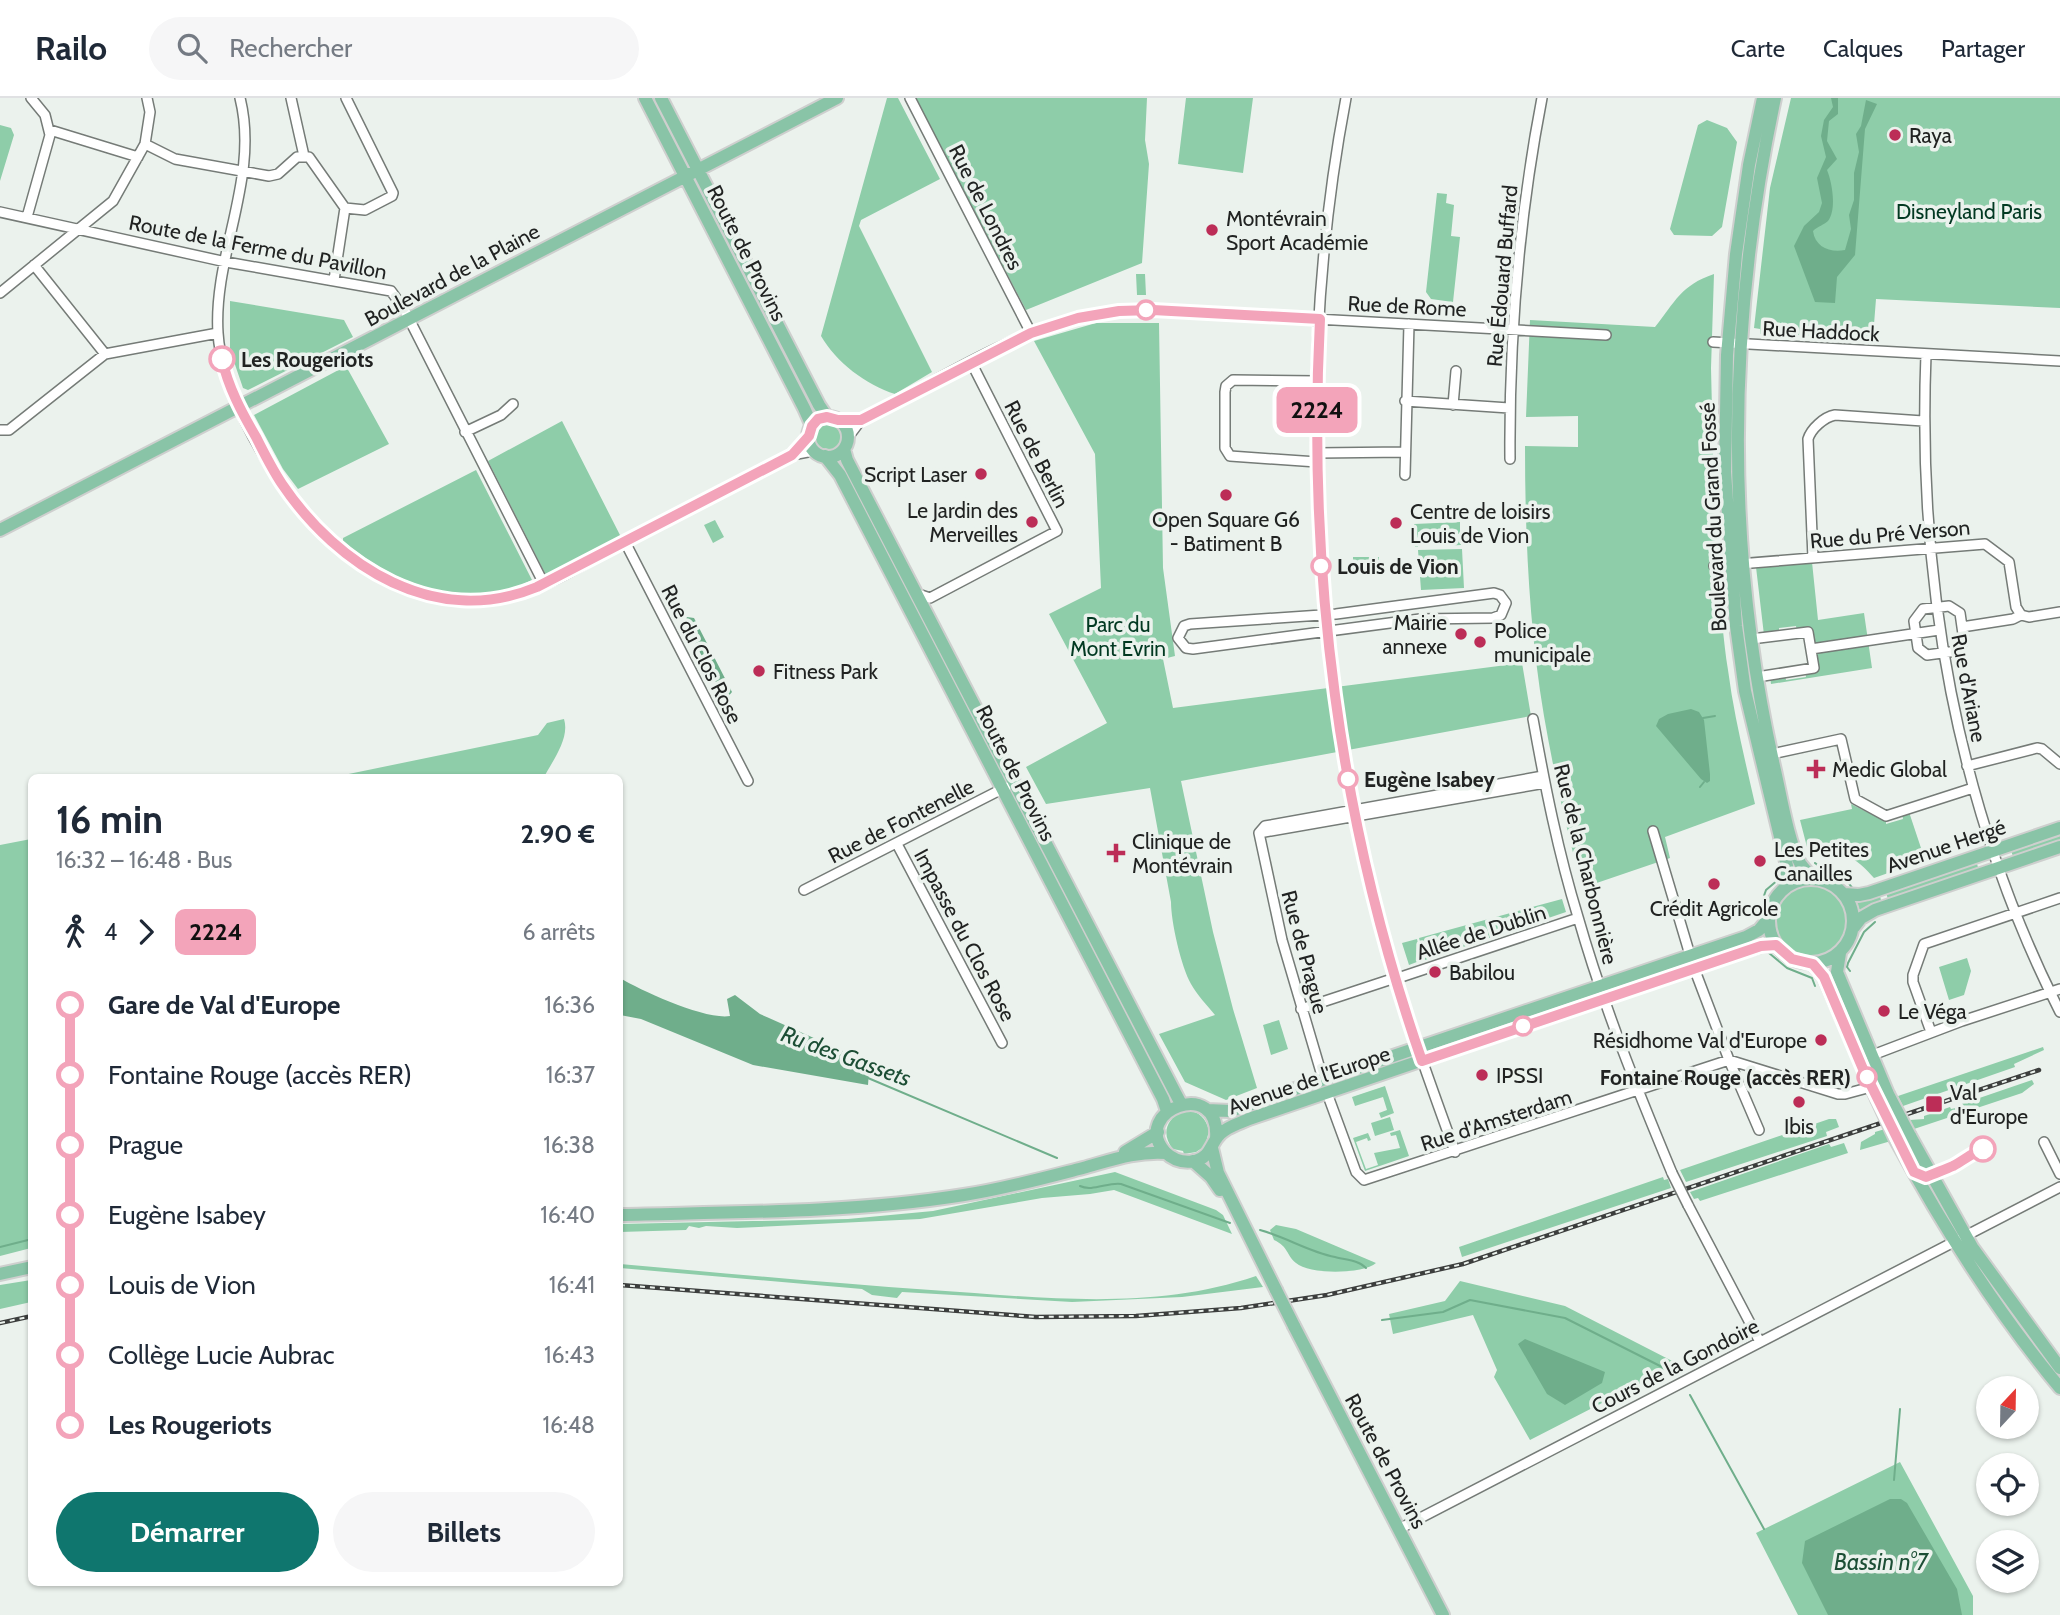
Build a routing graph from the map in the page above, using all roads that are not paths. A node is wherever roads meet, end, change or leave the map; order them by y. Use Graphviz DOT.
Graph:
graph roads {
  1 [pos="31,98"];
  2 [pos="147,98"];
  3 [pos="240,98"];
  4 [pos="290,98"];
  5 [pos="346,98"];
  6 [pos="646,98"];
  7 [pos="661,98"];
  8 [pos="837,98"];
  9 [pos="910,98"];
  10 [pos="1346,98"];
  11 [pos="1542,98"];
  12 [pos="1762,98"];
  13 [pos="1775,98"];
  14 [pos="50,130"];
  15 [pos="145,144"];
  16 [pos="304,156"];
  17 [pos="138,157"];
  18 [pos="243,172"];
  19 [pos="692,173"];
  20 [pos="345,208"];
  21 [pos="0,212"];
  22 [pos="27,218"];
  23 [pos="78,228"];
  24 [pos="226,262"];
  25 [pos="34,265"];
  26 [pos="334,280"];
  27 [pos="0,293"];
  28 [pos="408,319"];
  29 [pos="1320,319"];
  30 [pos="1409,324"];
  31 [pos="1513,330"];
  32 [pos="218,332"];
  33 [pos="1031,333"];
  34 [pos="1606,335"];
  35 [pos="1713,342"];
  36 [pos="1734,343"];
  37 [pos="105,354"];
  38 [pos="1926,354"];
  39 [pos="2060,361"];
  40 [pos="971,362"];
  41 [pos="1456,371"];
  42 [pos="1317,381"];
  43 [pos="1405,401"];
  44 [pos="513,404"];
  45 [pos="1453,405"];
  46 [pos="239,406"];
  47 [pos="1509,408"];
  48 [pos="833,418"];
  49 [pos="861,420"];
  50 [pos="1923,421"];
  51 [pos="0,430"];
  52 [pos="810,431"];
  53 [pos="466,432"];
  54 [pos="847,442"];
  55 [pos="1405,452"];
  56 [pos="819,454"];
  57 [pos="792,455"];
  58 [pos="1317,458"];
  59 [pos="1510,459"];
  60 [pos="1405,475"];
  61 [pos="0,530"];
  62 [pos="625,542"];
  63 [pos="1929,548"];
  64 [pos="1813,558"];
  65 [pos="1737,564"];
  66 [pos="1714,566"];
  67 [pos="544,584"];
  68 [pos="915,593"];
  69 [pos="930,598"];
  70 [pos="1936,607"];
  71 [pos="2060,612"];
  72 [pos="1325,614"];
  73 [pos="2021,615"];
  74 [pos="927,617"];
  75 [pos="1962,627"];
  76 [pos="1939,630"];
  77 [pos="1326,632"];
  78 [pos="1916,634"];
  79 [pos="1751,639"];
  80 [pos="1811,649"];
  81 [pos="1943,653"];
  82 [pos="1757,677"];
  83 [pos="1534,719"];
  84 [pos="1772,754"];
  85 [pos="2060,764"];
  86 [pos="1967,766"];
  87 [pos="1544,780"];
  88 [pos="748,781"];
  89 [pos="1008,787"];
  90 [pos="1973,788"];
  91 [pos="1354,813"];
  92 [pos="2060,828"];
  93 [pos="1653,831"];
  94 [pos="897,844"];
  95 [pos="2060,847"];
  96 [pos="1993,851"];
  97 [pos="1999,868"];
  98 [pos="1814,879"];
  99 [pos="1785,888"];
  100 [pos="804,890"];
  101 [pos="1844,894"];
  102 [pos="2060,898"];
  103 [pos="2017,913"];
  104 [pos="1578,918"];
  105 [pos="1769,918"];
  106 [pos="1854,927"];
  107 [pos="1776,945"];
  108 [pos="1840,953"];
  109 [pos="1690,955"];
  110 [pos="1813,964"];
  111 [pos="1694,968"];
  112 [pos="1395,979"];
  113 [pos="2055,990"];
  114 [pos="1602,992"];
  115 [pos="1301,1009"];
  116 [pos="2060,1013"];
  117 [pos="1931,1032"];
  118 [pos="1002,1043"];
  119 [pos="1419,1054"];
  120 [pos="1870,1055"];
  121 [pos="1729,1060"];
  122 [pos="1323,1079"];
  123 [pos="1638,1090"];
  124 [pos="1879,1093"];
  125 [pos="1329,1097"];
  126 [pos="1181,1104"];
  127 [pos="1207,1110"];
  128 [pos="1167,1111"];
  129 [pos="1759,1130"];
  130 [pos="1158,1132"];
  131 [pos="2044,1142"];
  132 [pos="1214,1143"];
  133 [pos="1455,1152"];
  134 [pos="1166,1153"];
  135 [pos="1116,1157"];
  136 [pos="1194,1161"];
  137 [pos="2060,1174"];
  138 [pos="2060,1187"];
  139 [pos="1237,1213"];
  140 [pos="623,1215"];
  141 [pos="1961,1238"];
  142 [pos="28,1268"];
  143 [pos="0,1274"];
  144 [pos="1760,1342"];
  145 [pos="2060,1368"];
  146 [pos="2060,1388"];
  147 [pos="1399,1529"];
  148 [pos="1443,1615"];
  1 -- 14 [label="street"];
  2 -- 15 [label="street"];
  3 -- 18 [label="street"];
  4 -- 16 [label="street"];
  5 -- 20 [label="street"];
  6 -- 19 [label="main road, Route de Provins"];
  7 -- 19 [label="main road, Route de Provins"];
  8 -- 19 [label="main road, Boulevard de la Plaine"];
  9 -- 33 [label="street, Rue de Londres"];
  10 -- 29 [label="street"];
  11 -- 31 [label="street, Rue Édouard Buffard"];
  12 -- 36 [label="main road, Boulevard du Grand Fossé"];
  13 -- 36 [label="main road, Boulevard du Grand Fossé"];
  14 -- 17 [label="street"];
  14 -- 22 [label="street"];
  15 -- 17 [label="street"];
  15 -- 18 [label="street"];
  16 -- 18 [label="street"];
  16 -- 20 [label="street"];
  17 -- 23 [label="street"];
  18 -- 24 [label="street"];
  19 -- 28 [label="main road, Boulevard de la Plaine"];
  19 -- 48 [label="main road, Route de Provins"];
  19 -- 52 [label="main road, Route de Provins"];
  20 -- 26 [label="street"];
  21 -- 22 [label="street, Route de la Ferme du Pavillon"];
  22 -- 23 [label="street, Route de la Ferme du Pavillon"];
  23 -- 24 [label="street, Route de la Ferme du Pavillon"];
  23 -- 25 [label="street"];
  24 -- 26 [label="street, Route de la Ferme du Pavillon"];
  24 -- 32 [label="street"];
  25 -- 27 [label="street"];
  25 -- 37 [label="street"];
  26 -- 28 [label="street, Route de la Ferme du Pavillon"];
  28 -- 46 [label="main road, Boulevard de la Plaine"];
  28 -- 53 [label="street, Route de la Ferme du Pavillon"];
  29 -- 30 [label="street, Rue de Rome"];
  29 -- 33 [label="street, Rue de Rome"];
  29 -- 42 [label="street"];
  30 -- 31 [label="street, Rue de Rome"];
  30 -- 43 [label="street"];
  31 -- 34 [label="street"];
  31 -- 47 [label="street, Rue Édouard Buffard"];
  32 -- 37 [label="street"];
  32 -- 46 [label="street"];
  33 -- 40 [label="street, Rue de Rome"];
  35 -- 36 [label="street, Rue Haddock"];
  36 -- 38 [label="street, Rue Haddock"];
  36 -- 65 [label="main road, Boulevard du Grand Fossé"];
  37 -- 51 [label="street"];
  38 -- 39 [label="street, Rue Haddock"];
  38 -- 50 [label="street, Rue d'Ariane"];
  40 -- 49 [label="street, Rue de Rome"];
  40 -- 69 [label="street, Rue de Berlin"];
  41 -- 45 [label="street"];
  42 -- 58 [label="street"];
  42 -- 58 [label="street"];
  43 -- 45 [label="street"];
  43 -- 55 [label="street"];
  44 -- 53 [label="street"];
  45 -- 47 [label="street"];
  46 -- 61 [label="main road, Boulevard de la Plaine"];
  46 -- 67 [label="street"];
  47 -- 59 [label="street, Rue Édouard Buffard"];
  48 -- 49 [label="street"];
  48 -- 52 [label="main road"];
  48 -- 54 [label="main road"];
  49 -- 54 [label="street"];
  50 -- 63 [label="street, Rue d'Ariane"];
  50 -- 64 [label="street"];
  52 -- 56 [label="main road"];
  52 -- 57 [label="street"];
  53 -- 67 [label="street, Route de la Ferme du Pavillon"];
  54 -- 56 [label="main road"];
  54 -- 68 [label="main road, Route de Provins"];
  55 -- 58 [label="street"];
  55 -- 60 [label="street"];
  56 -- 57 [label="street"];
  56 -- 89 [label="main road, Route de Provins"];
  57 -- 62 [label="street"];
  58 -- 72 [label="street"];
  62 -- 67 [label="street"];
  62 -- 88 [label="street, Rue du Clos Rose"];
  63 -- 64 [label="street, Rue du Pré Verson"];
  63 -- 70 [label="street, Rue d'Ariane"];
  63 -- 73 [label="street, Rue du Pré Verson"];
  64 -- 65 [label="street, Rue du Pré Verson"];
  65 -- 66 [label="street, Rue du Pré Verson"];
  65 -- 79 [label="main road, Boulevard du Grand Fossé"];
  65 -- 99 [label="main road, Boulevard du Grand Fossé"];
  68 -- 69 [label="street"];
  68 -- 74 [label="main road, Route de Provins"];
  69 -- 74 [label="street"];
  70 -- 75 [label="street"];
  70 -- 76 [label="street, Rue d'Ariane"];
  70 -- 78 [label="street"];
  71 -- 73 [label="street"];
  72 -- 77 [label="street"];
  72 -- 77 [label="street"];
  72 -- 77 [label="street"];
  73 -- 75 [label="street"];
  74 -- 89 [label="main road, Route de Provins"];
  75 -- 81 [label="street"];
  76 -- 78 [label="street"];
  76 -- 81 [label="street, Rue d'Ariane"];
  77 -- 91 [label="street"];
  78 -- 80 [label="street"];
  78 -- 81 [label="street"];
  79 -- 80 [label="street"];
  79 -- 82 [label="main road, Boulevard du Grand Fossé"];
  80 -- 82 [label="street"];
  81 -- 86 [label="street, Rue d'Ariane"];
  82 -- 84 [label="main road, Boulevard du Grand Fossé"];
  83 -- 87 [label="street, Rue de la Charbonnière"];
  84 -- 90 [label="street"];
  84 -- 98 [label="main road, Boulevard du Grand Fossé"];
  85 -- 86 [label="street"];
  86 -- 90 [label="street, Rue d'Ariane"];
  87 -- 91 [label="street"];
  87 -- 104 [label="street, Rue de la Charbonnière"];
  89 -- 94 [label="street, Rue de Fontenelle"];
  89 -- 126 [label="main road, Route de Provins"];
  89 -- 128 [label="main road, Route de Provins"];
  90 -- 96 [label="street, Rue d'Ariane"];
  91 -- 112 [label="street"];
  91 -- 115 [label="street, Rue de Prague"];
  92 -- 96 [label="main road, Avenue Hergé"];
  93 -- 109 [label="street"];
  94 -- 100 [label="street, Rue de Fontenelle"];
  94 -- 118 [label="street, Impasse du Clos Rose"];
  95 -- 97 [label="main road, Avenue Hergé"];
  96 -- 97 [label="street, Rue d'Ariane"];
  96 -- 101 [label="main road, Avenue Hergé"];
  97 -- 103 [label="street, Rue d'Ariane"];
  97 -- 106 [label="main road, Avenue Hergé"];
  98 -- 99 [label="main road"];
  98 -- 101 [label="main road"];
  99 -- 105 [label="main road"];
  101 -- 106 [label="main road"];
  102 -- 103 [label="street"];
  103 -- 113 [label="street, Rue d'Ariane"];
  103 -- 117 [label="street"];
  104 -- 112 [label="street, Allée de Dublin"];
  104 -- 114 [label="street, Rue de la Charbonnière"];
  105 -- 107 [label="main road"];
  105 -- 109 [label="main road, Avenue de l'Europe"];
  106 -- 108 [label="main road"];
  107 -- 110 [label="main road"];
  107 -- 111 [label="main road, Avenue de l'Europe"];
  108 -- 110 [label="main road"];
  108 -- 120 [label="main road"];
  109 -- 114 [label="main road, Avenue de l'Europe"];
  110 -- 124 [label="main road"];
  111 -- 114 [label="main road, Avenue de l'Europe"];
  111 -- 121 [label="street"];
  112 -- 115 [label="street, Allée de Dublin"];
  112 -- 119 [label="street"];
  113 -- 116 [label="street, Rue d'Ariane"];
  113 -- 117 [label="street"];
  114 -- 119 [label="main road, Avenue de l'Europe"];
  114 -- 119 [label="main road, Avenue de l'Europe"];
  114 -- 123 [label="street, Rue de la Charbonnière"];
  115 -- 122 [label="street, Rue de Prague"];
  117 -- 120 [label="street"];
  119 -- 122 [label="main road, Avenue de l'Europe"];
  119 -- 125 [label="main road, Avenue de l'Europe"];
  119 -- 133 [label="street"];
  120 -- 124 [label="main road"];
  121 -- 123 [label="street, Rue d'Amsterdam"];
  121 -- 124 [label="street"];
  121 -- 129 [label="street"];
  122 -- 127 [label="main road, Avenue de l'Europe"];
  123 -- 133 [label="street, Rue d'Amsterdam"];
  123 -- 144 [label="street, Rue de la Charbonnière, bridge"];
  124 -- 141 [label="main road, bridge"];
  124 -- 141 [label="main road, bridge"];
  125 -- 132 [label="main road, Avenue de l'Europe"];
  125 -- 133 [label="street, Rue d'Amsterdam"];
  126 -- 127 [label="main road"];
  126 -- 128 [label="main road"];
  127 -- 132 [label="main road"];
  128 -- 130 [label="main road"];
  130 -- 134 [label="main road"];
  130 -- 135 [label="main road"];
  131 -- 137 [label="street"];
  132 -- 136 [label="main road"];
  132 -- 139 [label="main road"];
  134 -- 135 [label="main road"];
  134 -- 136 [label="main road"];
  135 -- 140 [label="main road"];
  136 -- 139 [label="main road"];
  138 -- 141 [label="street, Cours de la Gondoire"];
  139 -- 147 [label="main road, Route de Provins, bridge"];
  141 -- 144 [label="street, Cours de la Gondoire"];
  141 -- 145 [label="main road"];
  141 -- 146 [label="main road"];
  142 -- 143 [label="main road"];
  144 -- 147 [label="street, Cours de la Gondoire"];
  147 -- 148 [label="main road, Route de Provins"];
}
